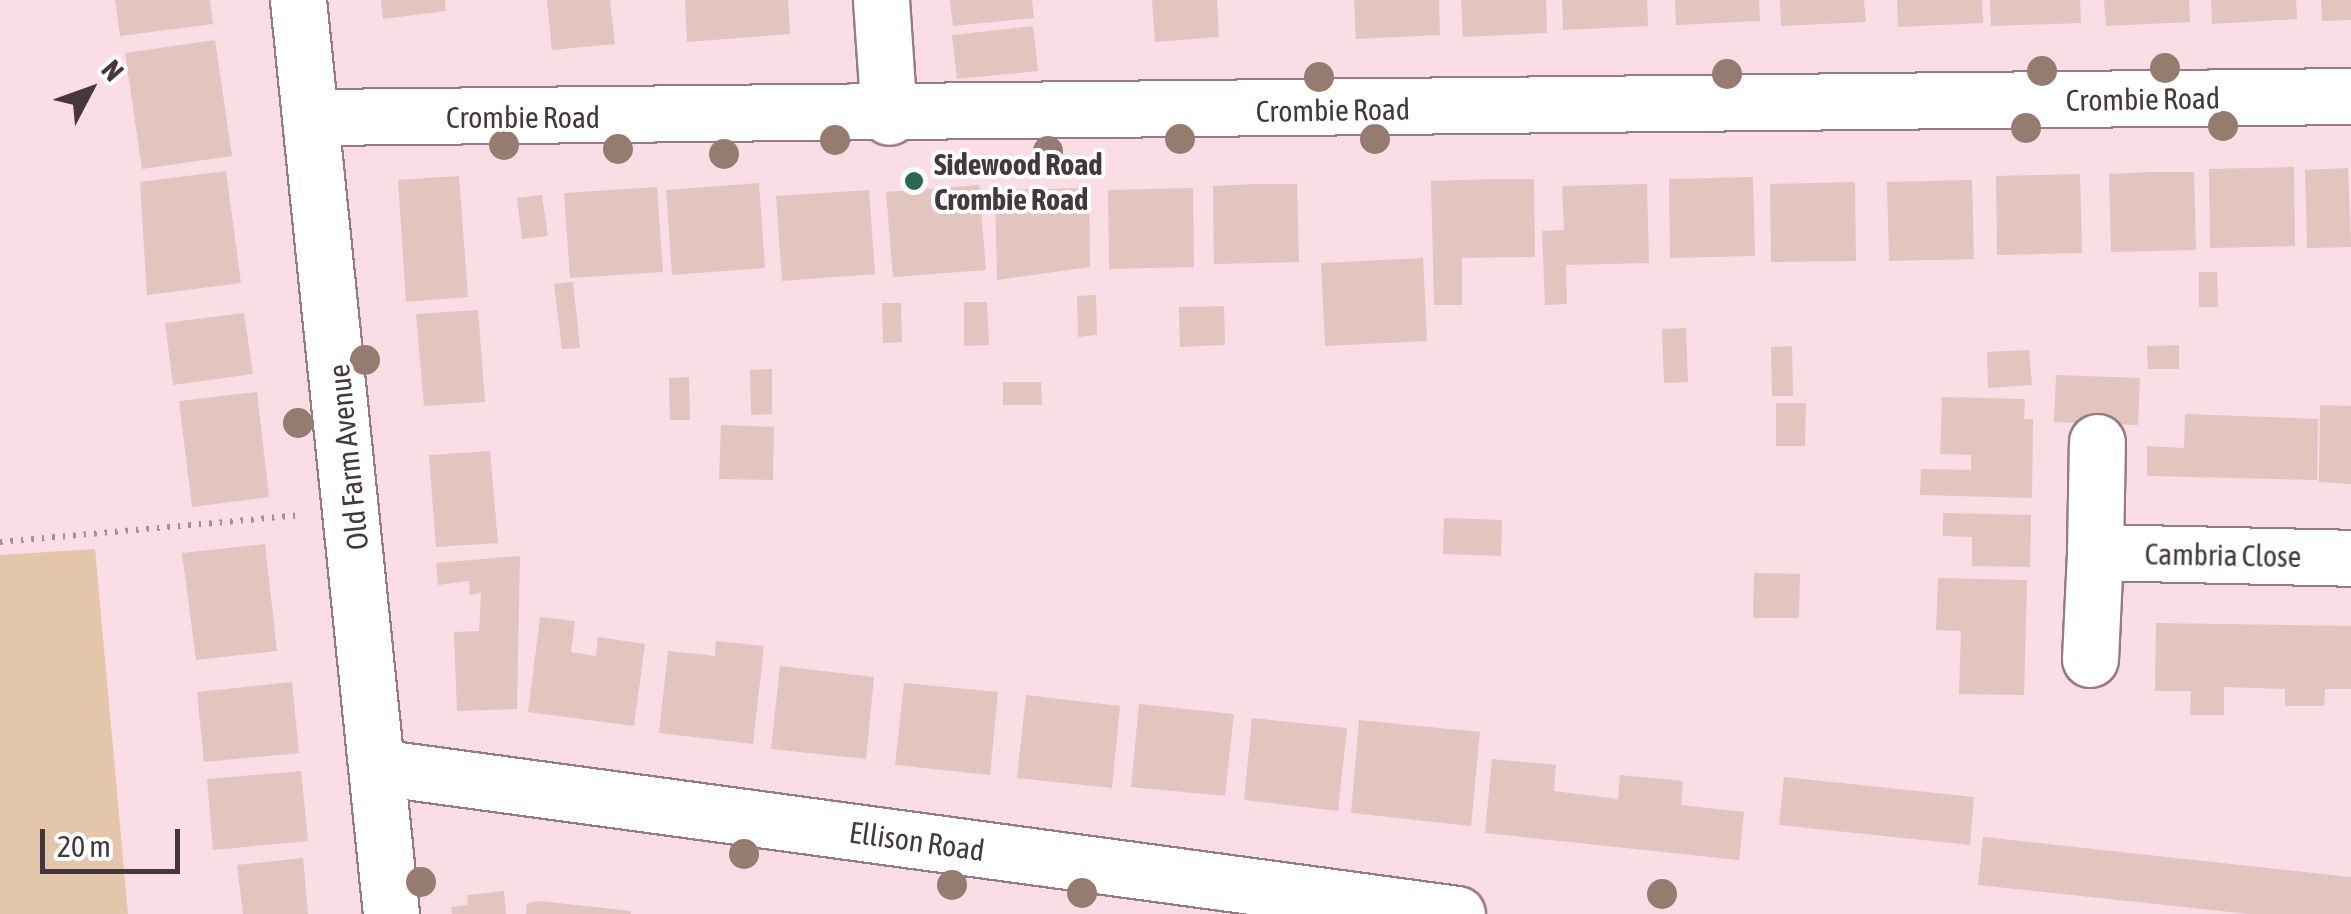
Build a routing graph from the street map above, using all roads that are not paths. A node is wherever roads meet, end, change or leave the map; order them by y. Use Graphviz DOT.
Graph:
graph roads {
  1 [pos="298,0"];
  2 [pos="882,0"];
  3 [pos="2351,96"];
  4 [pos="890,116"];
  5 [pos="315,117"];
  6 [pos="2098,442"];
  7 [pos="2095,552"];
  8 [pos="2351,558"];
  9 [pos="2090,659"];
  10 [pos="378,767"];
  11 [pos="391,914"];
  12 [pos="1456,914"];
  1 -- 5 [label="street, Old Farm Avenue"];
  2 -- 4 [label="street"];
  3 -- 4 [label="street, Crombie Road"];
  4 -- 5 [label="street, Crombie Road"];
  5 -- 10 [label="street, Old Farm Avenue"];
  6 -- 7 [label="street"];
  7 -- 8 [label="street, Cambria Close"];
  7 -- 9 [label="street"];
  10 -- 11 [label="street, Old Farm Avenue"];
  10 -- 12 [label="street, Ellison Road"];
}
